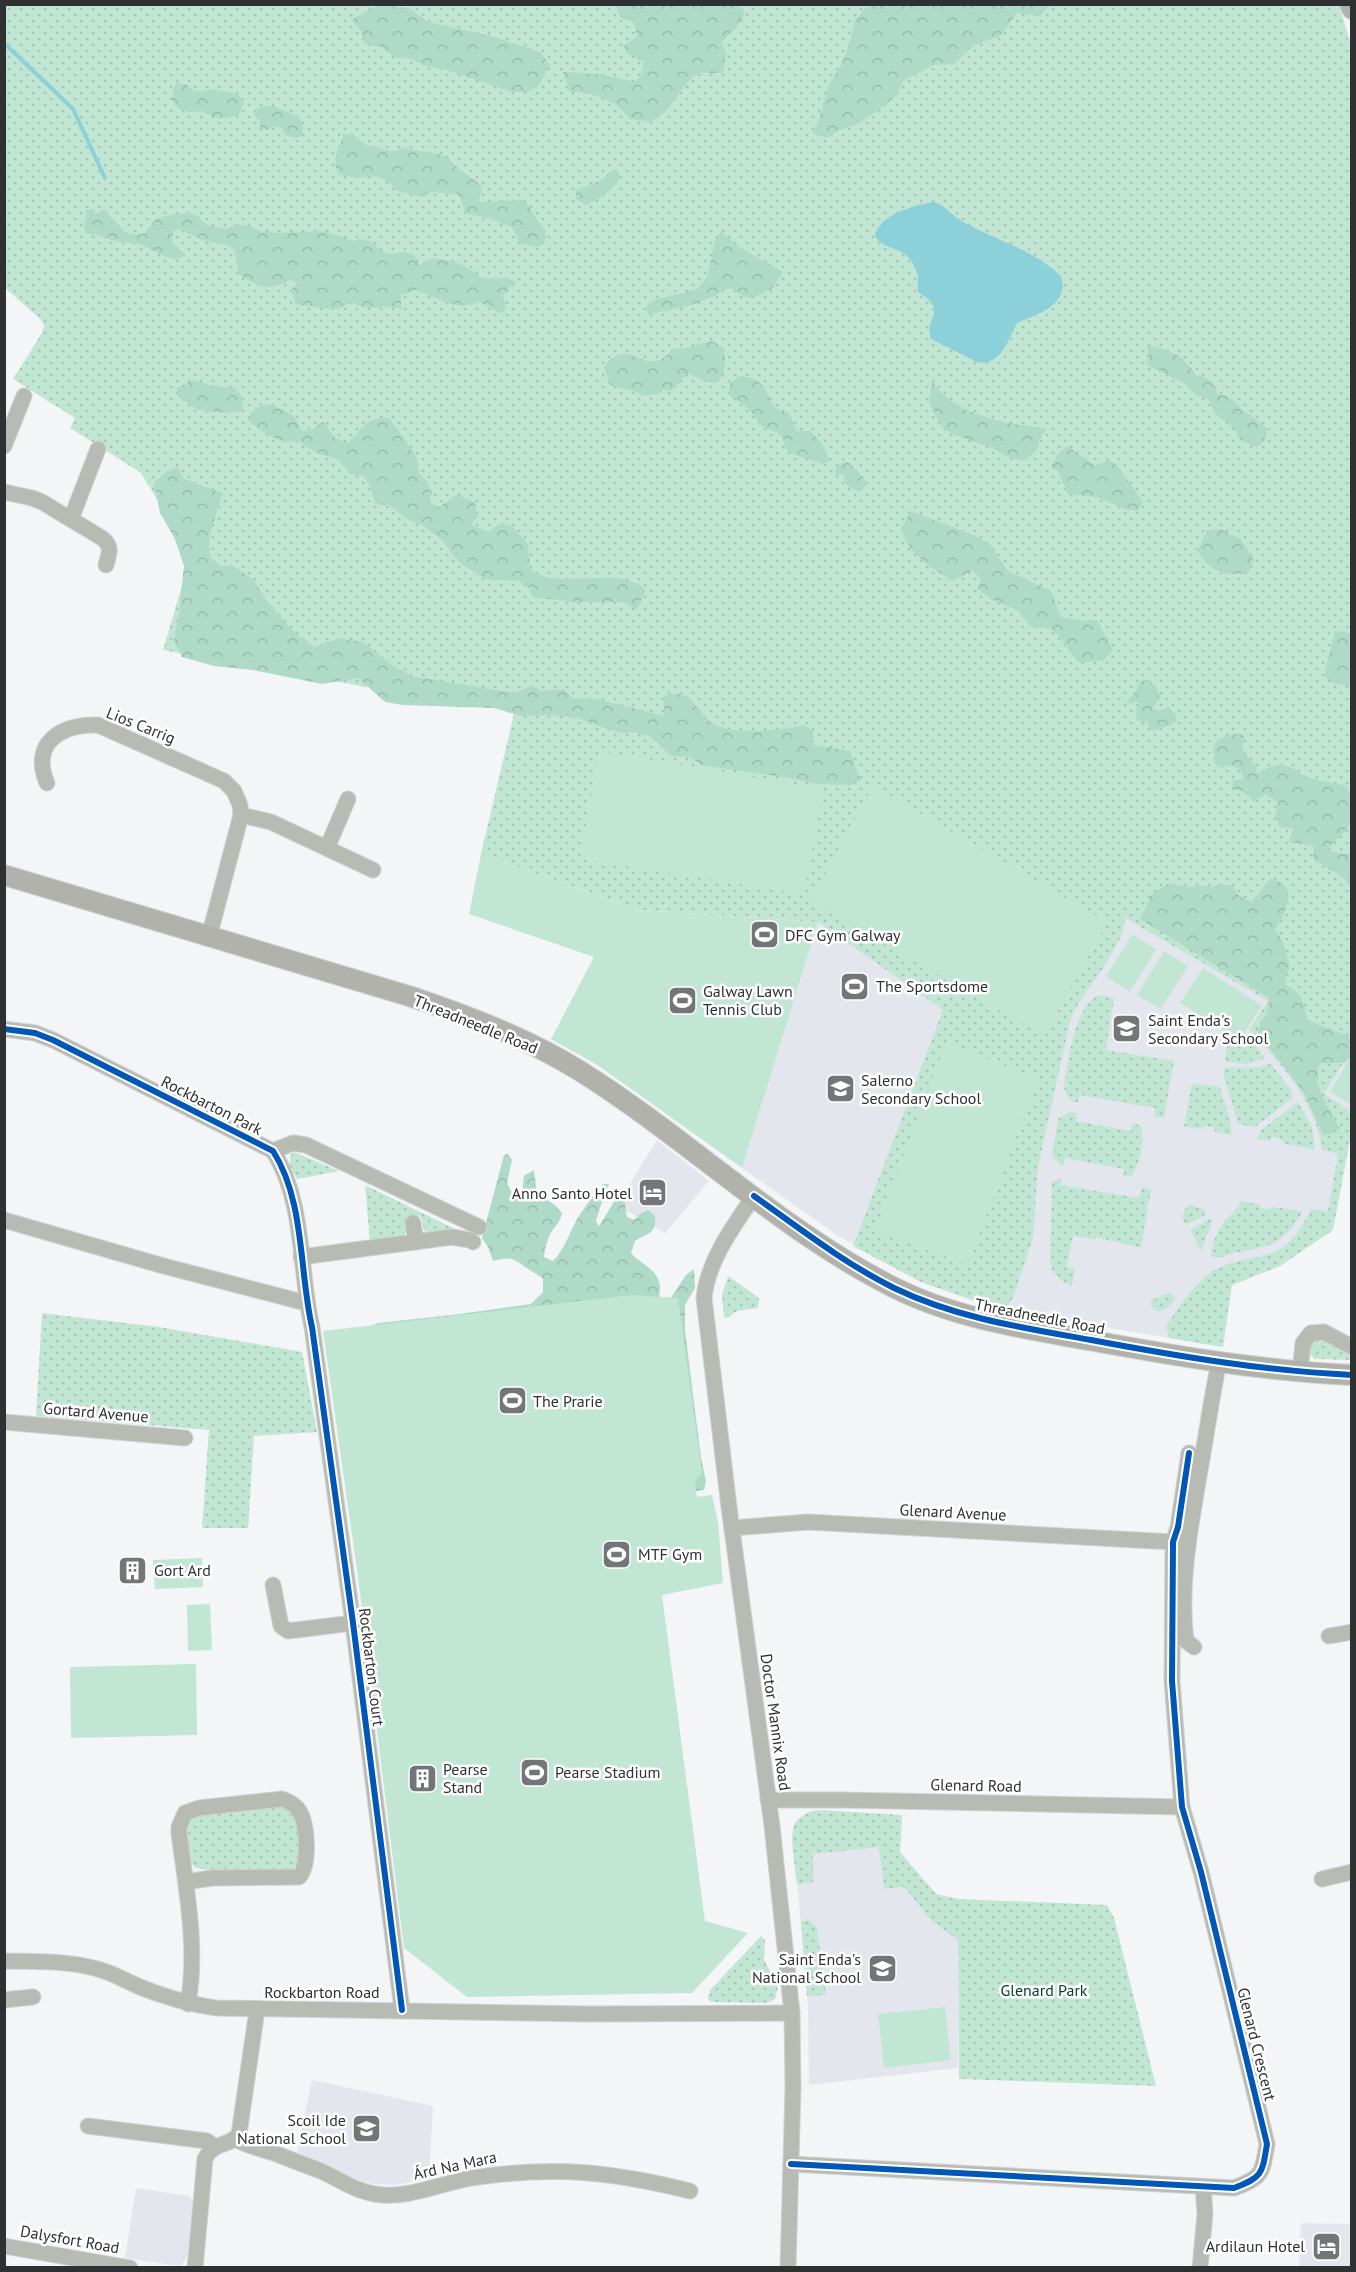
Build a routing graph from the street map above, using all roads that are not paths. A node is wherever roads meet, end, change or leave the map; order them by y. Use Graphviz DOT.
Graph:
graph roads {
  1 [pos="1350,4"];
  2 [pos="1352,9"];
  3 [pos="24,396"];
  4 [pos="4,447"];
  5 [pos="98,449"];
  6 [pos="4,492"];
  7 [pos="71,519"];
  8 [pos="106,565"];
  9 [pos="47,783"];
  10 [pos="348,799"];
  11 [pos="241,815"];
  12 [pos="327,848"];
  13 [pos="373,870"];
  14 [pos="4,875"];
  15 [pos="209,937"];
  16 [pos="4,1029"];
  17 [pos="273,1151"];
  18 [pos="754,1196"];
  19 [pos="4,1220"];
  20 [pos="413,1223"];
  21 [pos="479,1227"];
  22 [pos="416,1242"];
  23 [pos="473,1242"];
  24 [pos="301,1257"];
  25 [pos="306,1303"];
  26 [pos="312,1327"];
  27 [pos="1352,1347"];
  28 [pos="1218,1362"];
  29 [pos="1300,1373"];
  30 [pos="1352,1375"];
  31 [pos="4,1422"];
  32 [pos="184,1438"];
  33 [pos="1189,1453"];
  34 [pos="732,1528"];
  35 [pos="1173,1542"];
  36 [pos="273,1585"];
  37 [pos="353,1623"];
  38 [pos="1352,1632"];
  39 [pos="1329,1636"];
  40 [pos="1194,1647"];
  41 [pos="768,1800"];
  42 [pos="1182,1807"];
  43 [pos="1352,1872"];
  44 [pos="1322,1880"];
  45 [pos="186,1882"];
  46 [pos="4,1961"];
  47 [pos="33,1997"];
  48 [pos="4,2000"];
  49 [pos="188,2004"];
  50 [pos="257,2010"];
  51 [pos="402,2010"];
  52 [pos="792,2013"];
  53 [pos="88,2126"];
  54 [pos="235,2139"];
  55 [pos="215,2147"];
  56 [pos="791,2164"];
  57 [pos="1203,2187"];
  58 [pos="690,2191"];
  59 [pos="4,2246"];
  60 [pos="66,2262"];
  61 [pos="130,2268"];
  62 [pos="195,2268"];
  63 [pos="788,2268"];
  64 [pos="1200,2268"];
  1 -- 2 [label="main road"];
  3 -- 4 [label="street"];
  5 -- 7 [label="street"];
  6 -- 7 [label="street"];
  7 -- 8 [label="street"];
  9 -- 11 [label="street, Lios Carrig"];
  10 -- 12 [label="street"];
  11 -- 12 [label="street"];
  11 -- 15 [label="street"];
  12 -- 13 [label="street"];
  14 -- 15 [label="main road, Threadneedle Road"];
  15 -- 18 [label="main road, Threadneedle Road"];
  16 -- 17 [label="street, Rockbarton Park"];
  17 -- 21 [label="street, Rockbarton Park"];
  17 -- 24 [label="street, Rockbarton Park"];
  18 -- 28 [label="main road, Threadneedle Road"];
  18 -- 34 [label="street, Doctor Mannix Road"];
  19 -- 25 [label="street"];
  20 -- 22 [label="street"];
  22 -- 23 [label="street"];
  22 -- 24 [label="street"];
  24 -- 25 [label="street, Rockbarton Park"];
  25 -- 26 [label="street, Rockbarton Park"];
  26 -- 37 [label="street, Rockbarton Court"];
  27 -- 29 [label="street"];
  28 -- 29 [label="main road, Threadneedle Road"];
  28 -- 40 [label="street"];
  29 -- 30 [label="main road, Threadneedle Road"];
  31 -- 32 [label="street, Gortard Avenue"];
  33 -- 35 [label="street, Glenard Crescent"];
  34 -- 35 [label="street, Glenard Avenue"];
  34 -- 41 [label="street, Doctor Mannix Road"];
  35 -- 42 [label="street, Glenard Crescent"];
  36 -- 37 [label="street, Rockbarton Court"];
  37 -- 51 [label="street, Rockbarton Court"];
  38 -- 39 [label="street"];
  41 -- 42 [label="street, Glenard Road"];
  41 -- 52 [label="street, Doctor Mannix Road"];
  42 -- 57 [label="street, Glenard Crescent"];
  43 -- 44 [label="street"];
  45 -- 45 [label="street"];
  45 -- 49 [label="street"];
  46 -- 49 [label="street, Rockbarton Road"];
  47 -- 48 [label="street"];
  49 -- 50 [label="street, Rockbarton Road"];
  50 -- 51 [label="street, Rockbarton Road"];
  50 -- 54 [label="street"];
  51 -- 52 [label="street, Rockbarton Road"];
  52 -- 56 [label="street, Doctor Mannix Road"];
  53 -- 55 [label="street"];
  54 -- 55 [label="street"];
  54 -- 58 [label="street, Árd Na Mara"];
  55 -- 62 [label="street"];
  56 -- 57 [label="street, Glenard Crescent"];
  56 -- 63 [label="street, Doctor Mannix Road"];
  57 -- 64 [label="street"];
  59 -- 60 [label="street, Dalysfort Road"];
  60 -- 61 [label="street, Dalysfort Road"];
}
